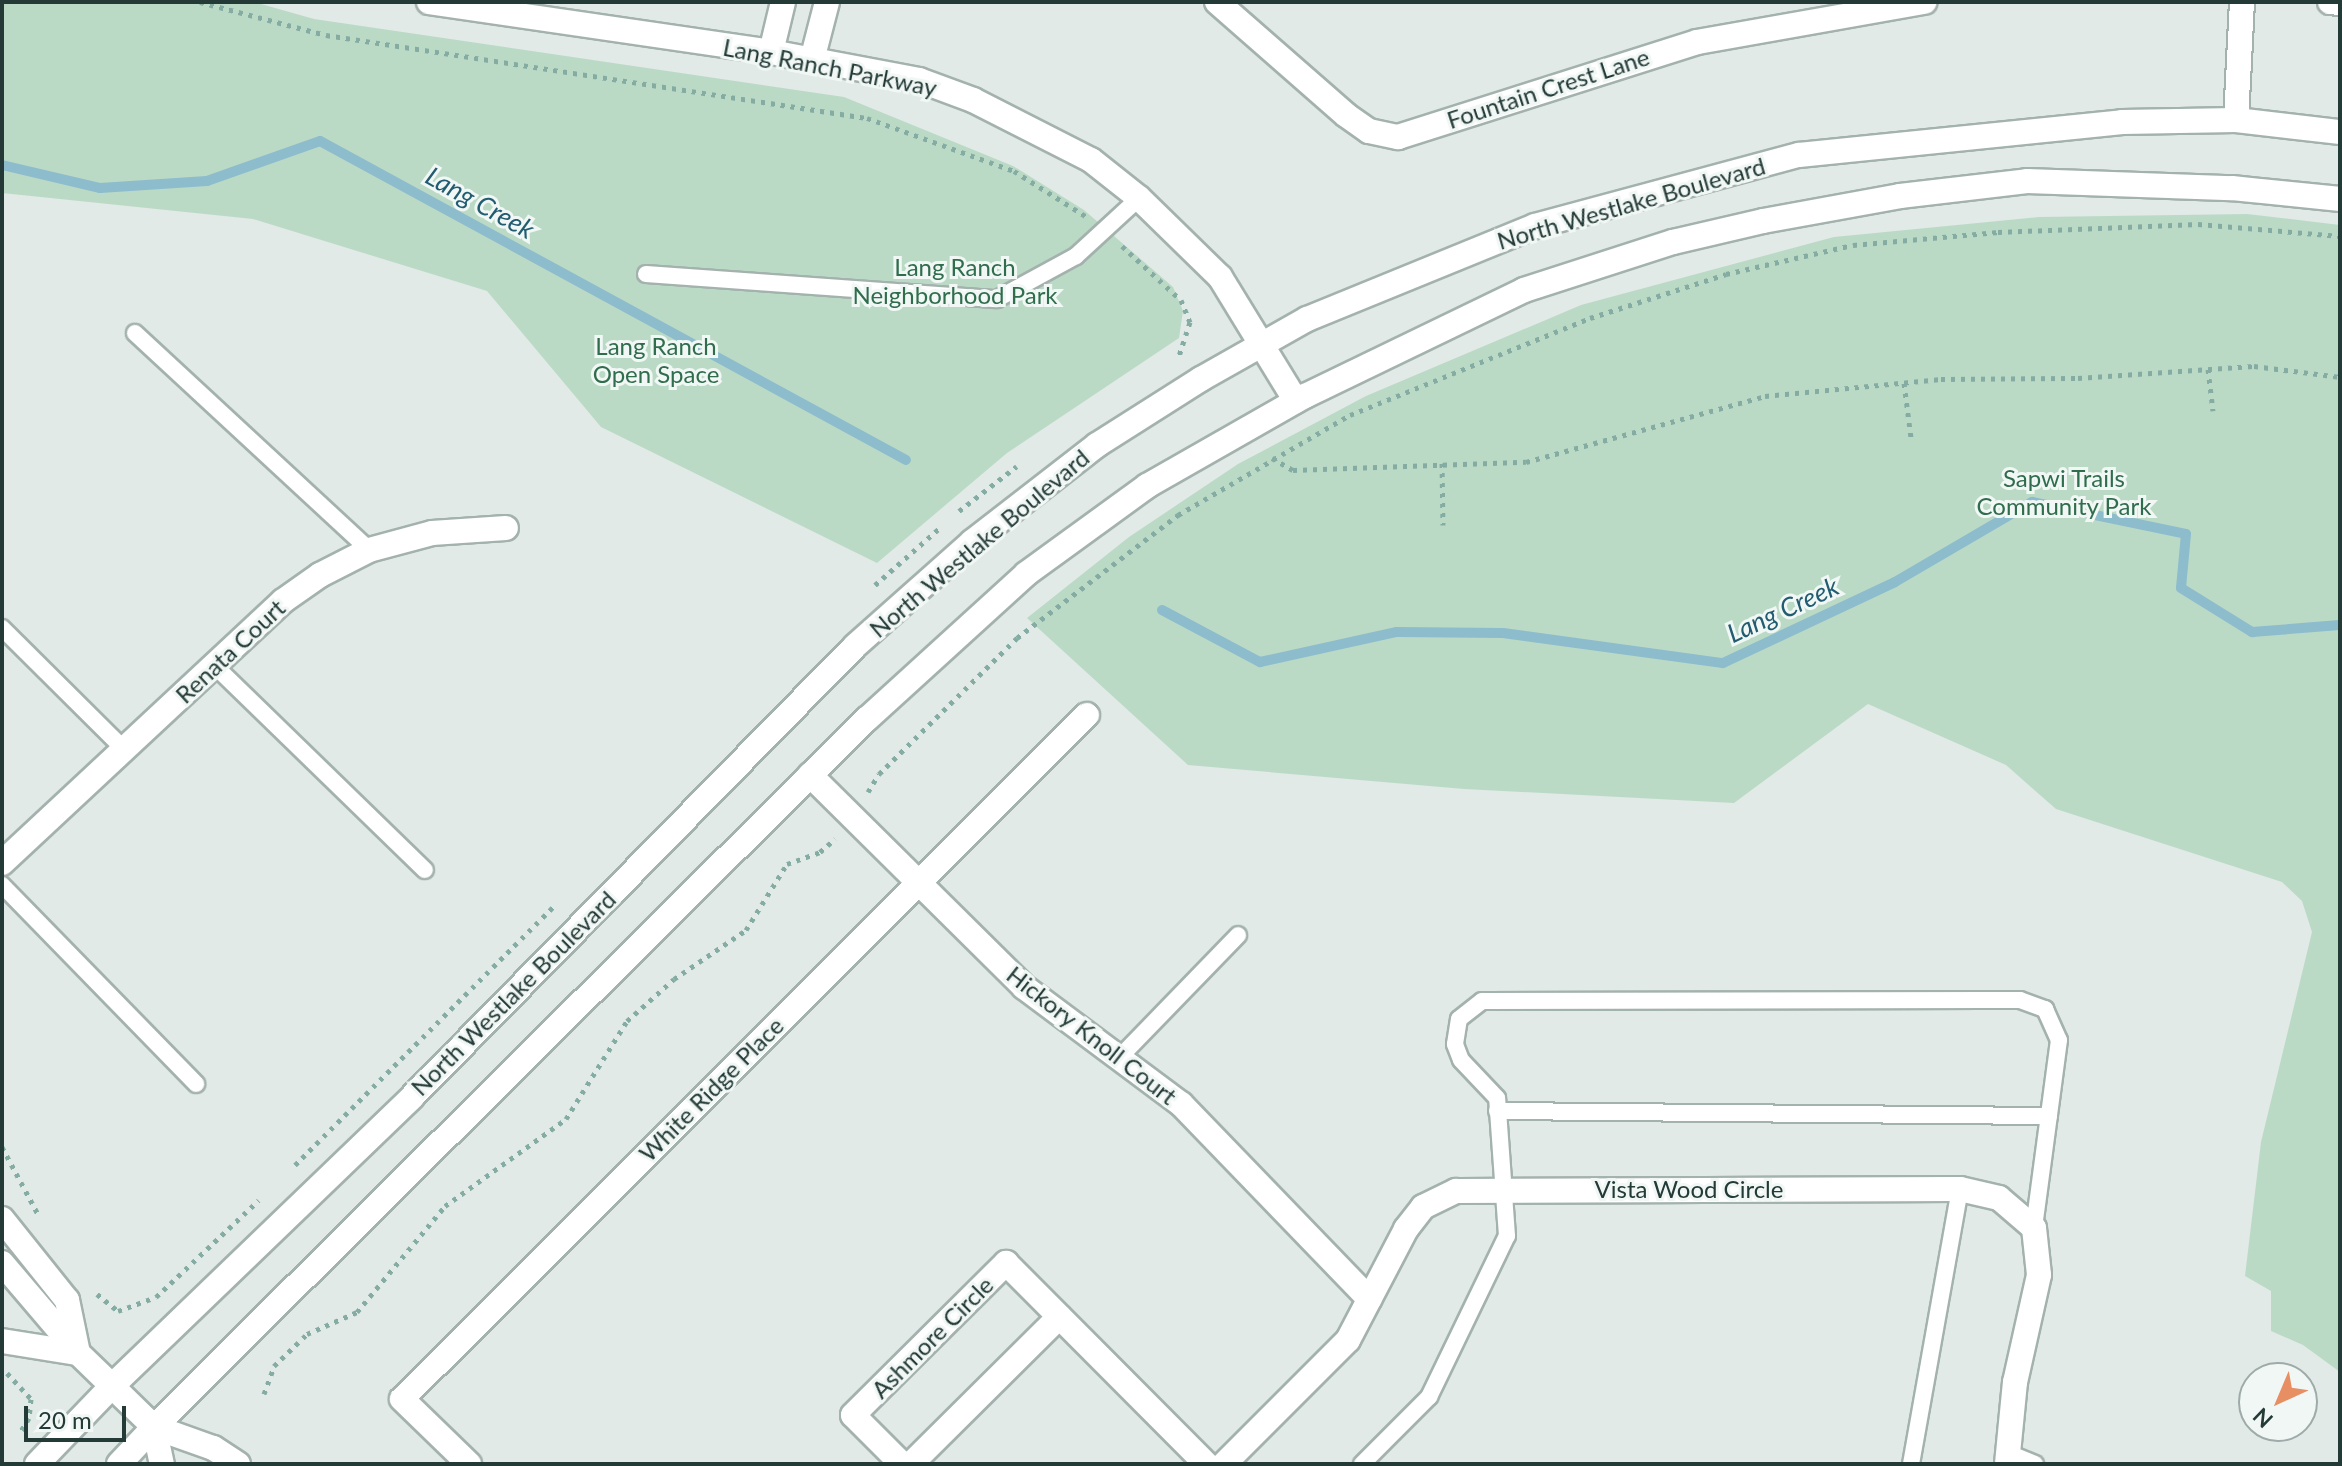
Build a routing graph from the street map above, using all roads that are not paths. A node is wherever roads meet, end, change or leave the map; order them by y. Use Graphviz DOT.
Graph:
graph roads {
  1 [pos="429,2"];
  2 [pos="783,2"];
  3 [pos="827,2"];
  4 [pos="1217,2"];
  5 [pos="1925,2"];
  6 [pos="2242,2"];
  7 [pos="2330,2"];
  8 [pos="2340,3"];
  9 [pos="771,52"];
  10 [pos="812,60"];
  11 [pos="2236,120"];
  12 [pos="2340,132"];
  13 [pos="1139,198"];
  14 [pos="2340,199"];
  15 [pos="646,274"];
  16 [pos="135,333"];
  17 [pos="1262,344"];
  18 [pos="1296,401"];
  19 [pos="506,528"];
  20 [pos="369,550"];
  21 [pos="2,628"];
  22 [pos="214,665"];
  23 [pos="1087,715"];
  24 [pos="124,749"];
  25 [pos="810,775"];
  26 [pos="2,863"];
  27 [pos="425,870"];
  28 [pos="917,881"];
  29 [pos="2,885"];
  30 [pos="1238,935"];
  31 [pos="1119,1058"];
  32 [pos="196,1084"];
  33 [pos="1497,1111"];
  34 [pos="2049,1116"];
  35 [pos="1960,1189"];
  36 [pos="1503,1190"];
  37 [pos="3,1224"];
  38 [pos="2034,1228"];
  39 [pos="2,1263"];
  40 [pos="1369,1299"];
  41 [pos="1059,1317"];
  42 [pos="2,1341"];
  43 [pos="78,1353"];
  44 [pos="112,1386"];
  45 [pos="154,1427"];
  46 [pos="2008,1459"];
  47 [pos="37,1464"];
  48 [pos="119,1464"];
  49 [pos="162,1464"];
  50 [pos="238,1464"];
  51 [pos="469,1464"];
  52 [pos="902,1464"];
  53 [pos="911,1464"];
  54 [pos="1206,1464"];
  55 [pos="1224,1464"];
  56 [pos="1362,1464"];
  57 [pos="1911,1464"];
  58 [pos="2035,1464"];
  1 -- 9 [label="street, Lang Ranch Parkway"];
  2 -- 9 [label="street"];
  3 -- 10 [label="street"];
  4 -- 5 [label="street, Fountain Crest Lane"];
  6 -- 11 [label="street"];
  7 -- 8 [label="street"];
  9 -- 10 [label="street, Lang Ranch Parkway"];
  10 -- 13 [label="street, Lang Ranch Parkway"];
  11 -- 12 [label="street, North Westlake Boulevard"];
  11 -- 17 [label="street, North Westlake Boulevard"];
  13 -- 15 [label="lane"];
  13 -- 17 [label="street, Lang Ranch Parkway"];
  14 -- 18 [label="street, North Westlake Boulevard"];
  16 -- 20 [label="lane"];
  17 -- 18 [label="street, Lang Ranch Parkway"];
  17 -- 44 [label="street, North Westlake Boulevard"];
  18 -- 25 [label="street, North Westlake Boulevard"];
  19 -- 20 [label="street, Renata Court"];
  20 -- 22 [label="street, Renata Court"];
  21 -- 24 [label="lane"];
  22 -- 24 [label="street, Renata Court"];
  22 -- 27 [label="lane"];
  23 -- 28 [label="street, White Ridge Place"];
  24 -- 26 [label="street, Renata Court"];
  25 -- 28 [label="street, Hickory Knoll Court"];
  25 -- 45 [label="street, North Westlake Boulevard"];
  28 -- 31 [label="street, Hickory Knoll Court"];
  28 -- 51 [label="street, White Ridge Place"];
  29 -- 32 [label="lane"];
  30 -- 31 [label="lane"];
  31 -- 40 [label="street, Hickory Knoll Court"];
  33 -- 34 [label="lane"];
  33 -- 34 [label="lane"];
  33 -- 36 [label="lane"];
  34 -- 38 [label="lane"];
  35 -- 36 [label="street, Vista Wood Circle"];
  35 -- 38 [label="street, Vista Wood Circle"];
  35 -- 57 [label="lane"];
  36 -- 40 [label="street, Vista Wood Circle"];
  36 -- 56 [label="lane"];
  37 -- 43 [label="street"];
  38 -- 46 [label="street"];
  39 -- 43 [label="street"];
  40 -- 55 [label="street, Vista Wood Circle"];
  41 -- 52 [label="street, Ashmore Circle"];
  41 -- 53 [label="street"];
  41 -- 54 [label="street, Ashmore Circle"];
  42 -- 43 [label="street"];
  43 -- 44 [label="street"];
  44 -- 45 [label="street"];
  44 -- 47 [label="street, North Westlake Boulevard"];
  45 -- 48 [label="street, North Westlake Boulevard"];
  45 -- 49 [label="street"];
  45 -- 50 [label="street"];
  46 -- 58 [label="lane"];
}
